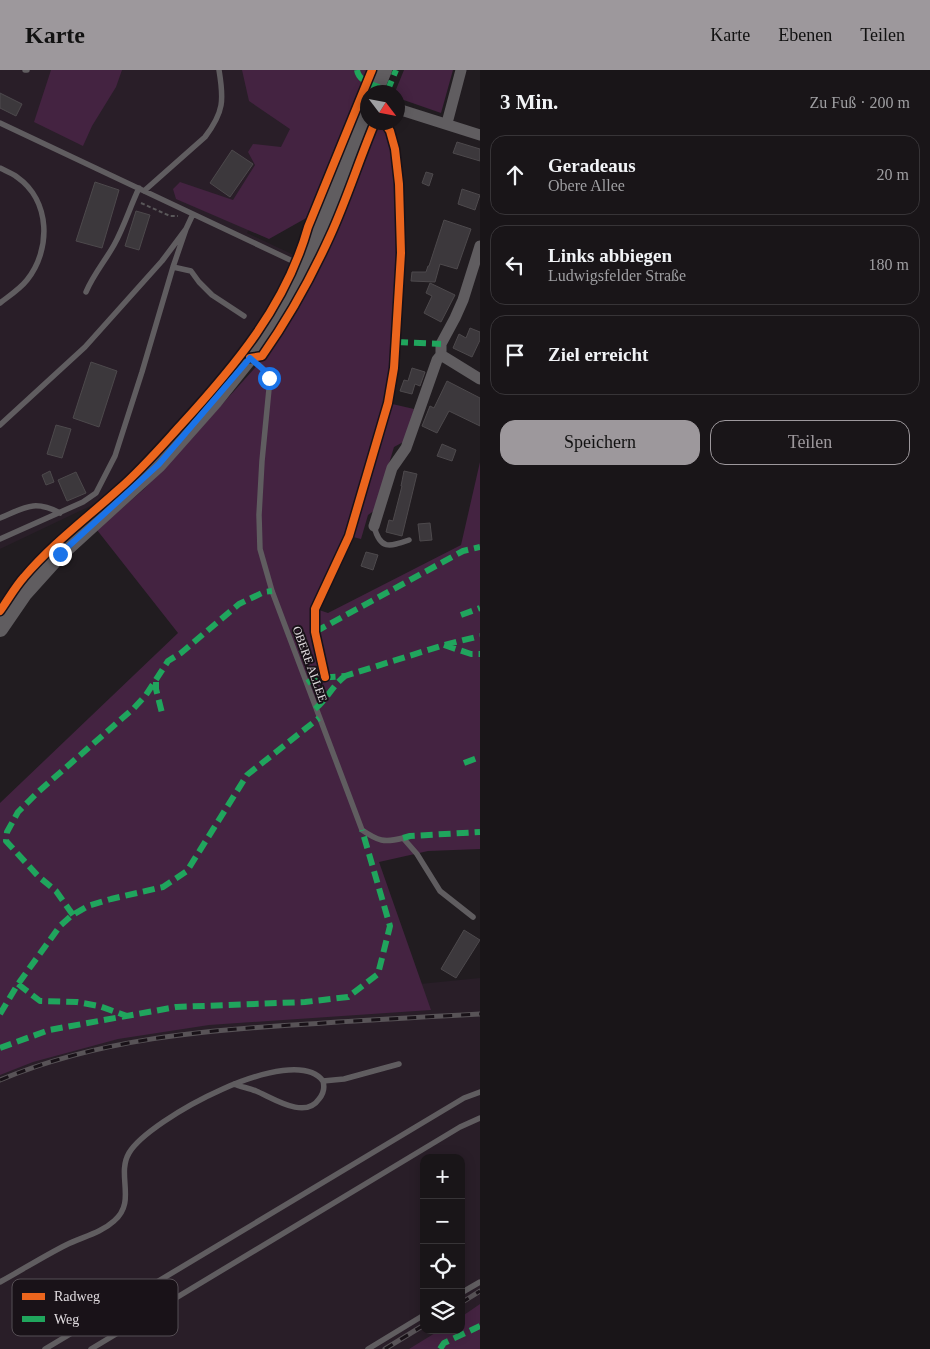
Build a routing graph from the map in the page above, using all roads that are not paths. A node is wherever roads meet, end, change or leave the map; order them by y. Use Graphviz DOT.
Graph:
graph roads {
  1 [pos="219,70"];
  2 [pos="384,70"];
  3 [pos="461,70"];
  4 [pos="378,85"];
  5 [pos="405,111"];
  6 [pos="0,122"];
  7 [pos="447,123"];
  8 [pos="360,130"];
  9 [pos="480,135"];
  10 [pos="0,168"];
  11 [pos="141,190"];
  12 [pos="193,214"];
  13 [pos="186,229"];
  14 [pos="480,246"];
  15 [pos="173,266"];
  16 [pos="305,266"];
  17 [pos="86,292"];
  18 [pos="0,302"];
  19 [pos="244,316"];
  20 [pos="441,355"];
  21 [pos="250,358"];
  22 [pos="480,379"];
  23 [pos="0,425"];
  24 [pos="60,513"];
  25 [pos="0,518"];
  26 [pos="374,526"];
  27 [pos="0,539"];
  28 [pos="408,540"];
  29 [pos="0,629"];
  30 [pos="473,917"];
  31 [pos="400,1064"];
  32 [pos="323,1081"];
  33 [pos="234,1084"];
  34 [pos="480,1092"];
  35 [pos="480,1118"];
  36 [pos="162,1279"];
  37 [pos="0,1282"];
  38 [pos="480,1282"];
  39 [pos="465,1291"];
  40 [pos="178,1297"];
  41 [pos="420,1318"];
  42 [pos="67,1336"];
  43 [pos="113,1336"];
  44 [pos="45,1349"];
  45 [pos="91,1349"];
  46 [pos="368,1349"];
  1 -- 11 [label="lane"];
  2 -- 4 [label="street"];
  3 -- 7 [label="street"];
  5 -- 7 [label="street"];
  6 -- 11 [label="lane"];
  7 -- 9 [label="street"];
  8 -- 16 [label="street"];
  10 -- 18 [label="lane"];
  11 -- 12 [label="lane"];
  11 -- 17 [label="lane"];
  12 -- 13 [label="lane"];
  12 -- 16 [label="lane"];
  13 -- 15 [label="lane"];
  13 -- 23 [label="lane"];
  14 -- 20 [label="street"];
  15 -- 19 [label="lane"];
  15 -- 24 [label="lane"];
  16 -- 21 [label="street"];
  20 -- 22 [label="street"];
  20 -- 26 [label="street"];
  21 -- 29 [label="street"];
  21 -- 30 [label="lane, OBERE ALLEE"];
  24 -- 25 [label="lane"];
  24 -- 27 [label="lane"];
  26 -- 28 [label="lane"];
  31 -- 32 [label="lane"];
  32 -- 33 [label="lane"];
  32 -- 33 [label="lane"];
  33 -- 37 [label="lane"];
  34 -- 36 [label="lane"];
  35 -- 40 [label="lane"];
  38 -- 39 [label="lane"];
  41 -- 46 [label="lane"];
  42 -- 44 [label="lane"];
  43 -- 45 [label="lane"];
}
